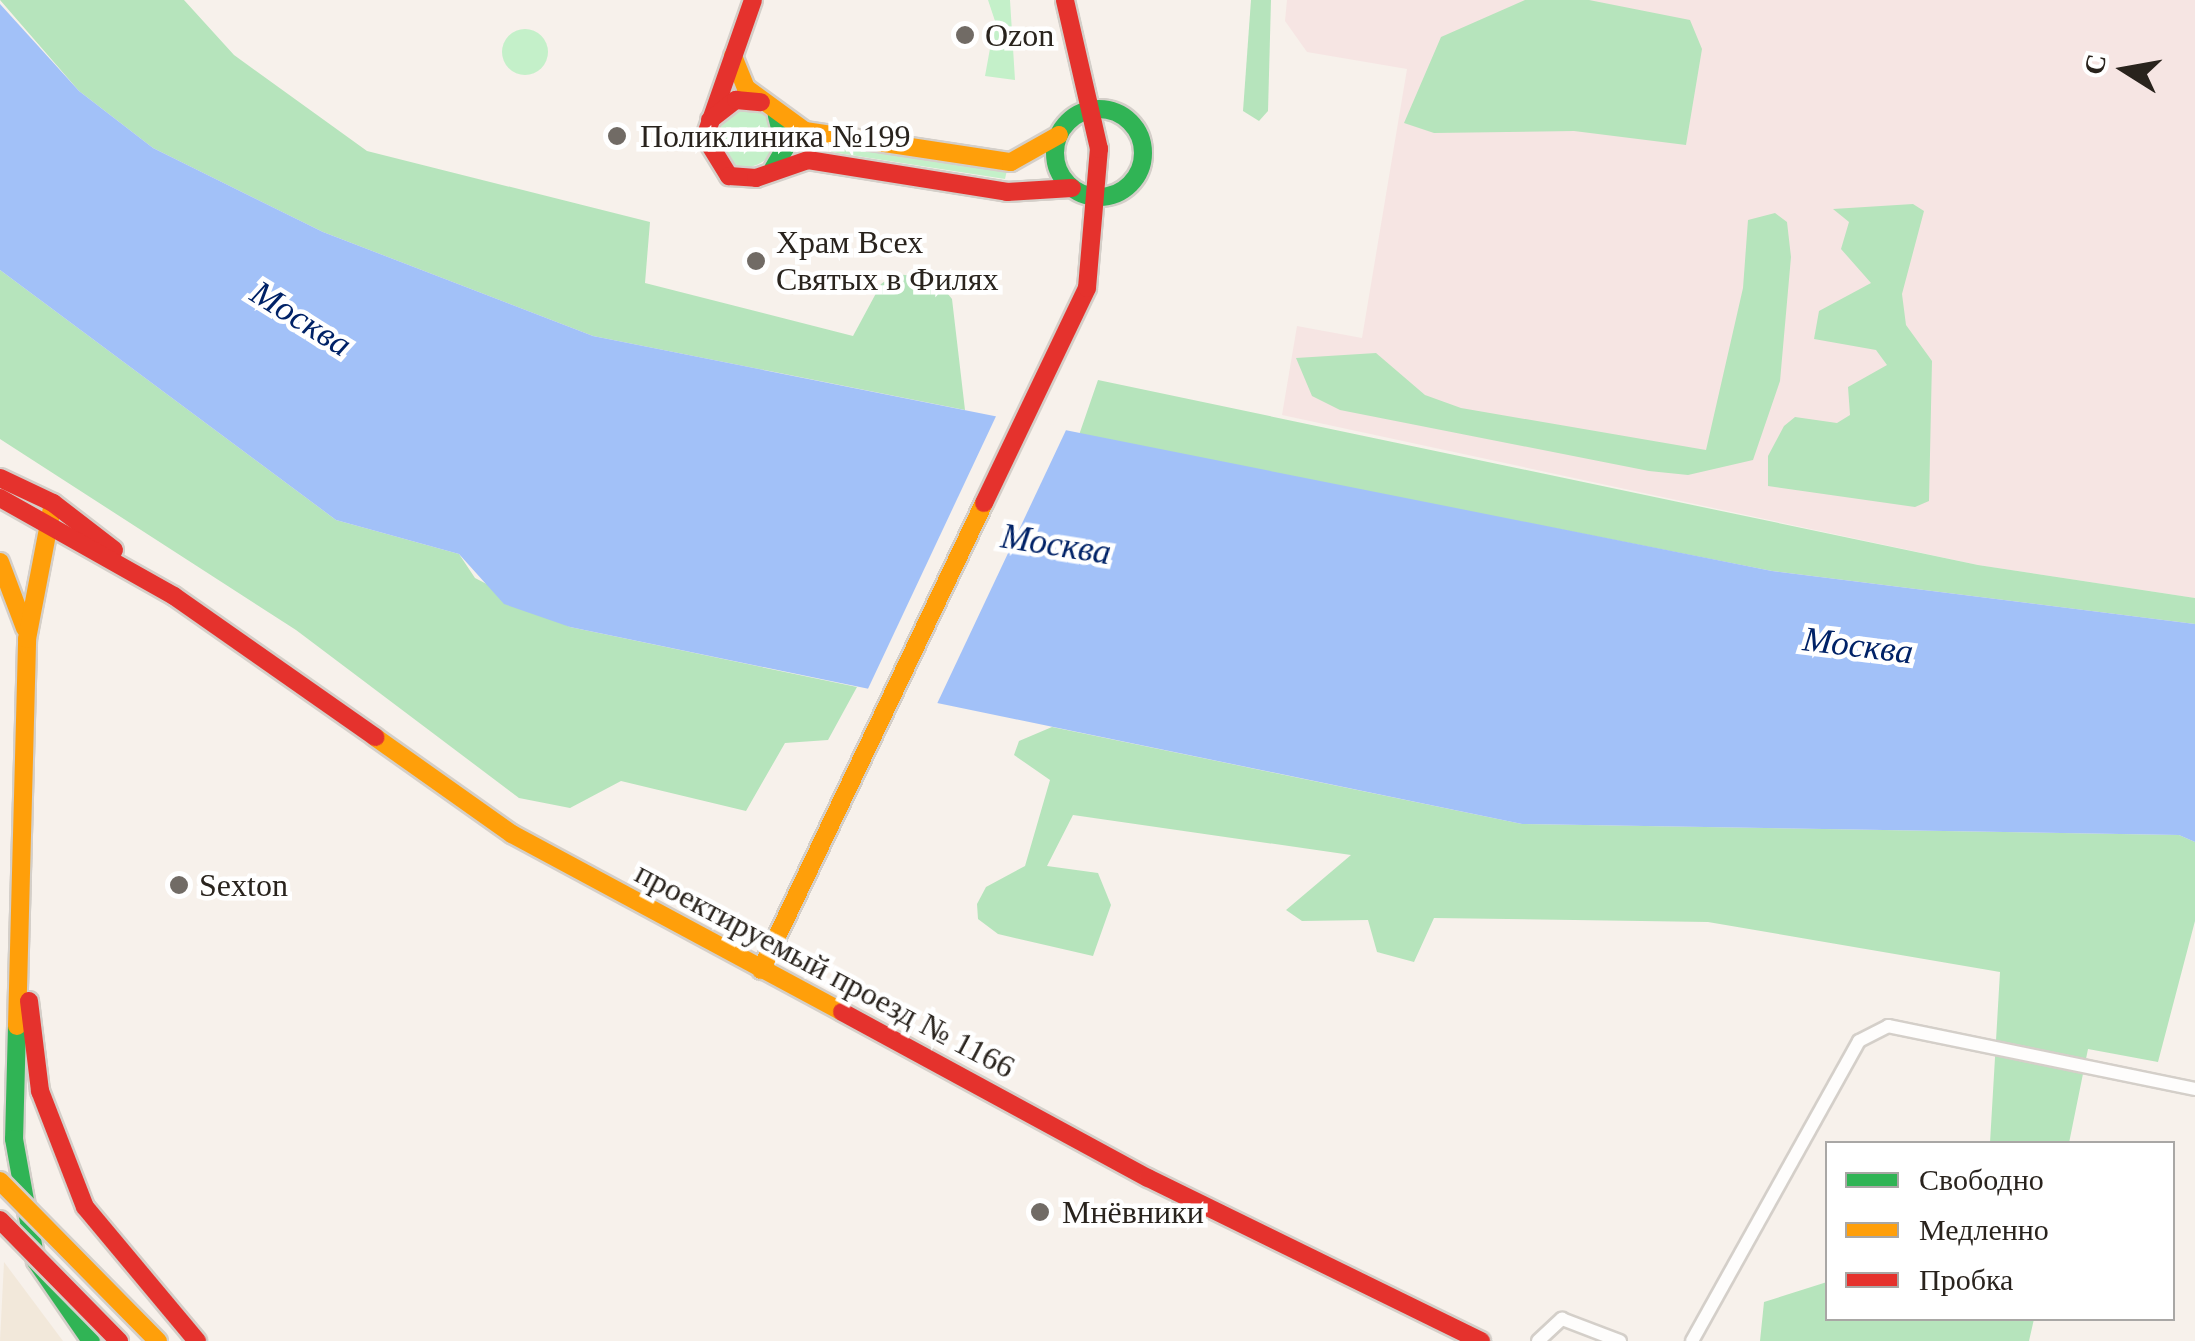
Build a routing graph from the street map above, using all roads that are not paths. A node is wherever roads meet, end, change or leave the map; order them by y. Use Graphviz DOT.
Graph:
graph roads {
  1 [pos="753,0"];
  2 [pos="1064,0"];
  3 [pos="733,50"];
  4 [pos="771,109"];
  5 [pos="1094,109"];
  6 [pos="707,126"];
  7 [pos="1059,135"];
  8 [pos="772,169"];
  9 [pos="1072,188"];
  10 [pos="1101,197"];
  11 [pos="0,478"];
  12 [pos="0,498"];
  13 [pos="50,512"];
  14 [pos="0,562"];
  15 [pos="27,639"];
  16 [pos="25,956"];
  17 [pos="761,970"];
  18 [pos="2195,1090"];
  19 [pos="0,1181"];
  20 [pos="0,1220"];
  21 [pos="91,1341"];
  22 [pos="119,1341"];
  23 [pos="158,1341"];
  24 [pos="197,1341"];
  25 [pos="1481,1341"];
  26 [pos="1538,1341"];
  27 [pos="1620,1341"];
  28 [pos="1692,1341"];
  1 -- 3 [label="street"];
  2 -- 5 [label="street"];
  3 -- 4 [label="street"];
  3 -- 6 [label="street"];
  4 -- 6 [label="street"];
  4 -- 7 [label="street"];
  4 -- 8 [label="street"];
  5 -- 7 [label="street"];
  5 -- 10 [label="street"];
  5 -- 10 [label="street"];
  6 -- 8 [label="street"];
  7 -- 9 [label="street"];
  8 -- 9 [label="street"];
  9 -- 10 [label="street"];
  10 -- 17 [label="street"];
  11 -- 13 [label="street"];
  12 -- 13 [label="street, проектируемый проезд № 1166"];
  13 -- 15 [label="street"];
  13 -- 17 [label="street, проектируемый проезд № 1166"];
  14 -- 15 [label="street"];
  15 -- 16 [label="street"];
  16 -- 21 [label="street"];
  16 -- 24 [label="street"];
  17 -- 25 [label="street, проектируемый проезд № 1166"];
  18 -- 28 [label="street"];
  19 -- 23 [label="street, bridge"];
  20 -- 22 [label="street, bridge"];
  26 -- 27 [label="street"];
}
